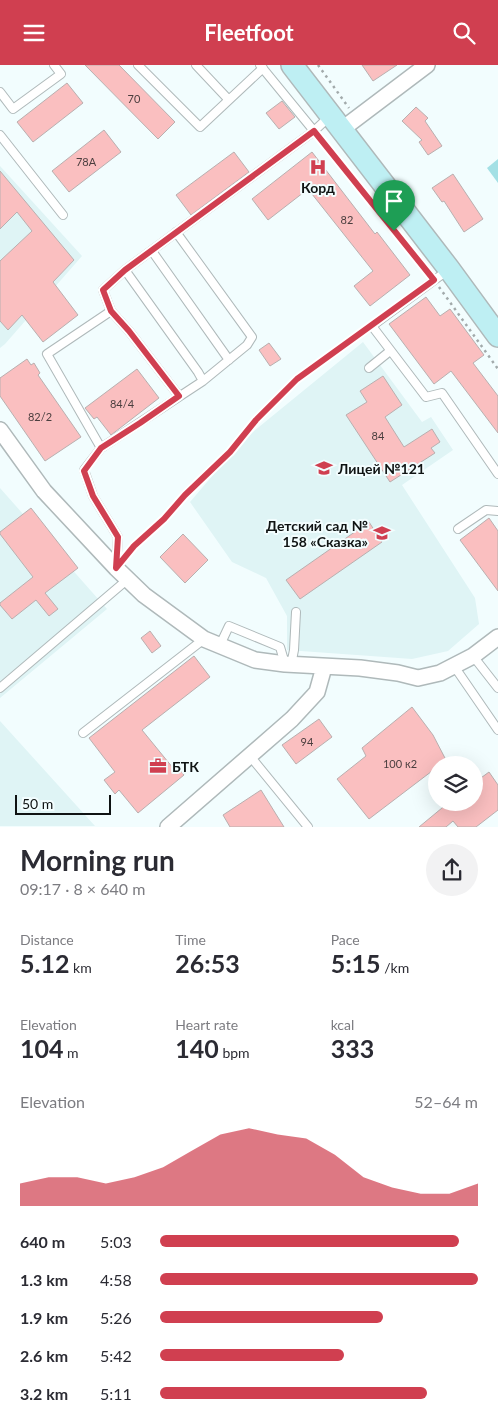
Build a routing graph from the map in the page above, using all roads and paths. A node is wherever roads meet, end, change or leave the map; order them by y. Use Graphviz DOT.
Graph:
graph roads {
  1 [pos="54,65"];
  2 [pos="138,65"];
  3 [pos="196,65"];
  4 [pos="292,65"];
  5 [pos="318,65"];
  6 [pos="427,65"];
  7 [pos="261,67"];
  8 [pos="0,92"];
  9 [pos="228,99"];
  10 [pos="343,121"];
  11 [pos="314,131"];
  12 [pos="0,135"];
  13 [pos="63,215"];
  14 [pos="176,232"];
  15 [pos="152,251"];
  16 [pos="125,270"];
  17 [pos="442,275"];
  18 [pos="111,311"];
  19 [pos="372,326"];
  20 [pos="498,336"];
  21 [pos="390,351"];
  22 [pos="229,360"];
  23 [pos="369,368"];
  24 [pos="498,369"];
  25 [pos="203,381"];
  26 [pos="179,396"];
  27 [pos="0,429"];
  28 [pos="101,448"];
  29 [pos="498,474"];
  30 [pos="498,511"];
  31 [pos="458,529"];
  32 [pos="116,568"];
  33 [pos="128,579"];
  34 [pos="296,612"];
  35 [pos="498,637"];
  36 [pos="204,639"];
  37 [pos="220,645"];
  38 [pos="473,656"];
  39 [pos="288,665"];
  40 [pos="454,666"];
  41 [pos="324,667"];
  42 [pos="498,687"];
  43 [pos="0,688"];
  44 [pos="498,729"];
  45 [pos="82,733"];
  46 [pos="250,756"];
  47 [pos="168,827"];
  48 [pos="308,827"];
  1 -- 8 [label="lane"];
  2 -- 9 [label="lane"];
  3 -- 9 [label="lane"];
  4 -- 10 [label="main road"];
  5 -- 10 [label="path"];
  6 -- 10 [label="street"];
  7 -- 9 [label="lane"];
  7 -- 11 [label="lane"];
  10 -- 11 [label="lane"];
  10 -- 17 [label="main road"];
  11 -- 14 [label="lane"];
  11 -- 17 [label="path"];
  12 -- 13 [label="lane"];
  14 -- 15 [label="lane"];
  14 -- 22 [label="lane"];
  15 -- 16 [label="lane"];
  15 -- 22 [label="lane"];
  16 -- 18 [label="lane"];
  16 -- 25 [label="lane"];
  17 -- 19 [label="lane"];
  17 -- 20 [label="main road"];
  17 -- 24 [label="path"];
  18 -- 26 [label="lane"];
  18 -- 28 [label="lane"];
  19 -- 21 [label="lane"];
  19 -- 32 [label="path"];
  21 -- 23 [label="lane"];
  21 -- 29 [label="lane"];
  22 -- 25 [label="lane"];
  25 -- 26 [label="lane"];
  26 -- 28 [label="lane"];
  27 -- 32 [label="street"];
  28 -- 32 [label="lane"];
  30 -- 31 [label="lane"];
  32 -- 33 [label="street"];
  33 -- 36 [label="street"];
  33 -- 43 [label="lane"];
  34 -- 39 [label="lane"];
  35 -- 38 [label="street"];
  36 -- 37 [label="street"];
  36 -- 45 [label="lane"];
  37 -- 39 [label="street"];
  37 -- 39 [label="lane"];
  38 -- 40 [label="street"];
  38 -- 42 [label="lane"];
  39 -- 41 [label="street"];
  40 -- 41 [label="street"];
  40 -- 44 [label="lane"];
  41 -- 46 [label="street"];
  46 -- 47 [label="street"];
  46 -- 48 [label="lane"];
}
